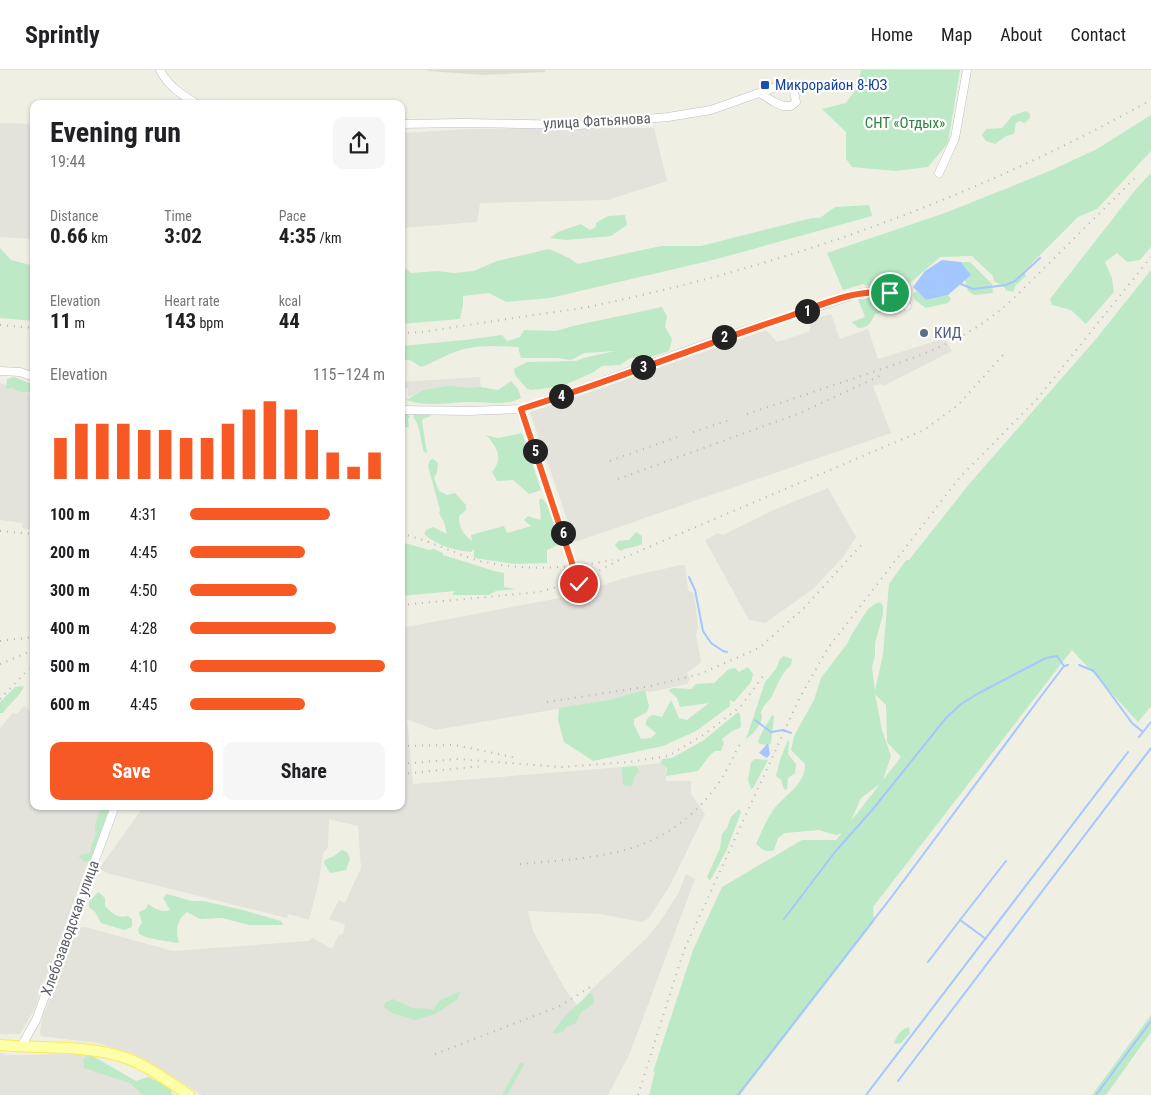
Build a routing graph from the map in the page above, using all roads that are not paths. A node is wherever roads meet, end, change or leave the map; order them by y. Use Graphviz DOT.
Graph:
graph roads {
  1 [pos="160,70"];
  2 [pos="967,70"];
  3 [pos="760,93"];
  4 [pos="191,100"];
  5 [pos="405,124"];
  6 [pos="939,173"];
  7 [pos="907,306"];
  8 [pos="0,371"];
  9 [pos="30,376"];
  10 [pos="521,409"];
  11 [pos="405,410"];
  12 [pos="580,586"];
  13 [pos="114,810"];
  14 [pos="0,1045"];
  15 [pos="21,1047"];
  16 [pos="189,1095"];
  1 -- 4 [label="street"];
  2 -- 6 [label="street"];
  3 -- 3 [label="street, улица Фатьянова"];
  3 -- 5 [label="street, улица Фатьянова"];
  7 -- 10 [label="street"];
  8 -- 9 [label="street"];
  10 -- 11 [label="street"];
  10 -- 12 [label="street"];
  13 -- 15 [label="street, Хлебозаводская улица"];
  14 -- 15 [label="main road"];
  15 -- 16 [label="main road"];
}
